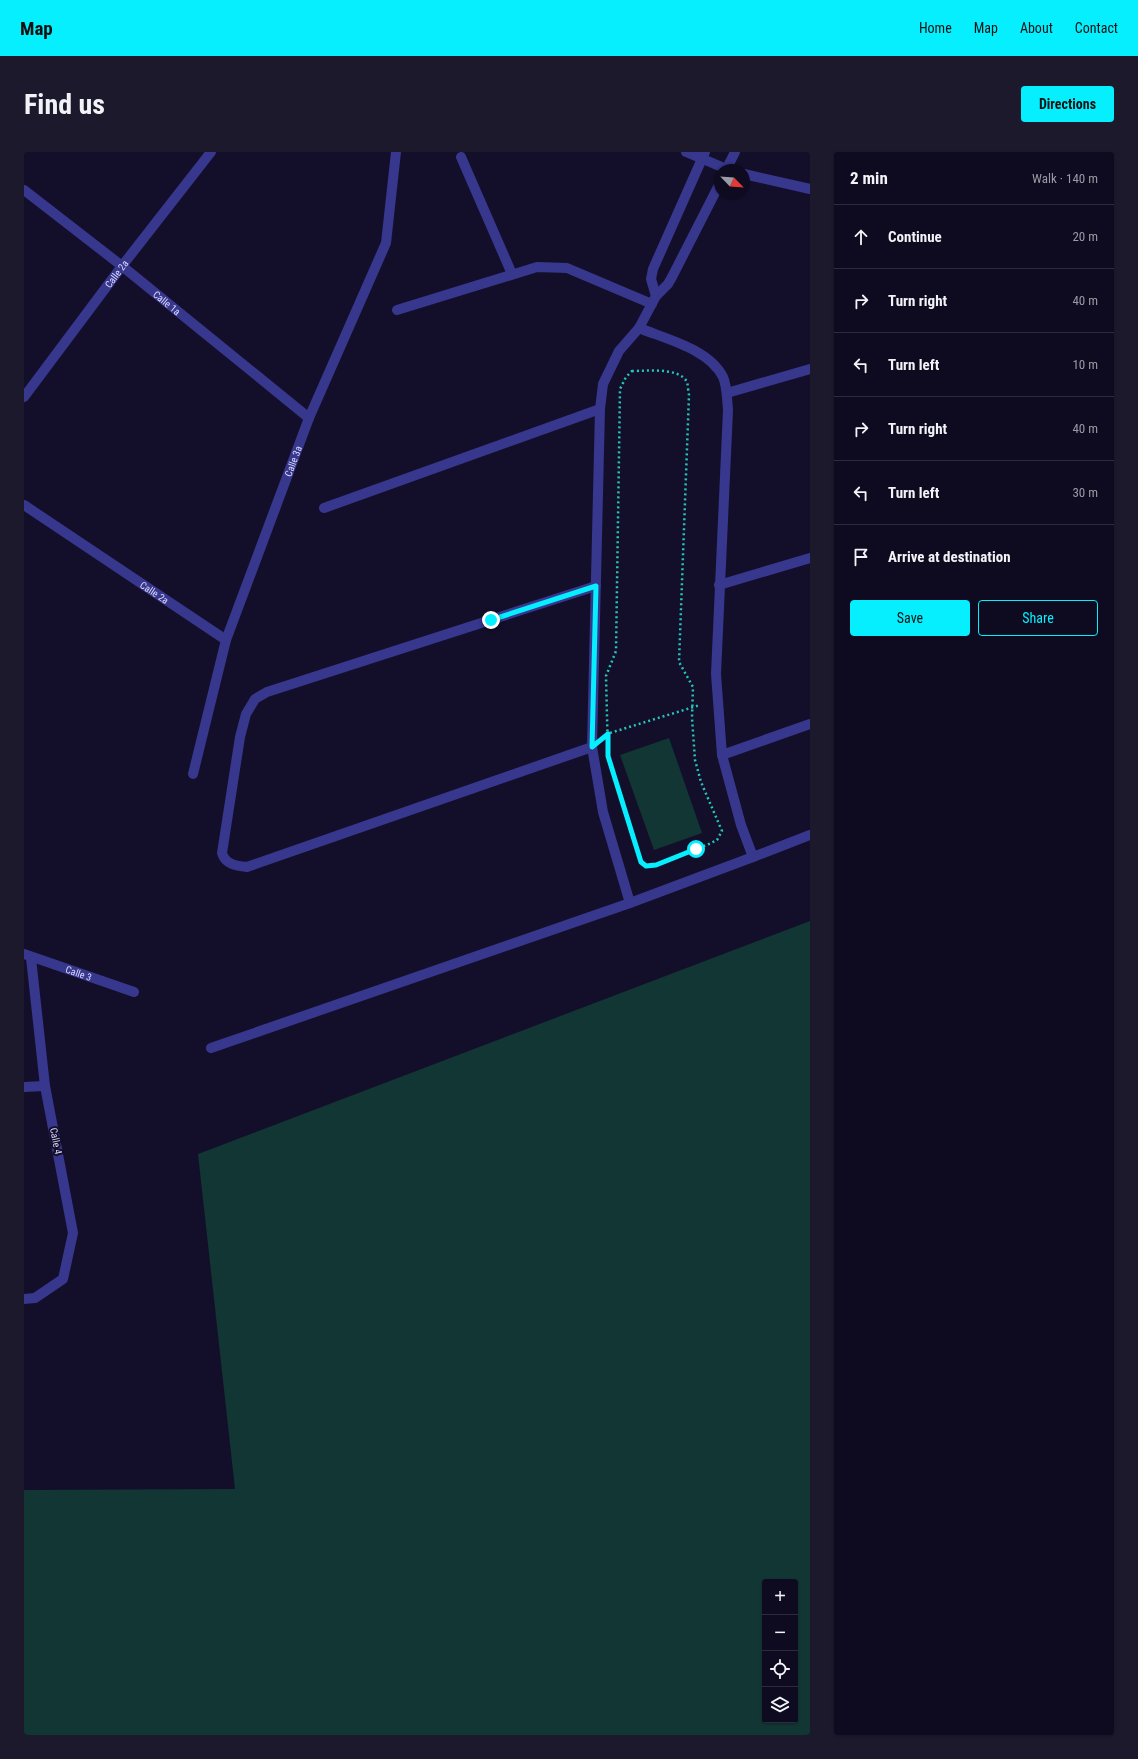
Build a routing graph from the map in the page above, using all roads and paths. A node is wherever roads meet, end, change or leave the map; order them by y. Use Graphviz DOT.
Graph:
graph roads {
  1 [pos="211,152"];
  2 [pos="396,152"];
  3 [pos="686,152"];
  4 [pos="734,152"];
  5 [pos="703,155"];
  6 [pos="462,157"];
  7 [pos="717,164"];
  8 [pos="729,164"];
  9 [pos="750,175"];
  10 [pos="810,189"];
  11 [pos="24,190"];
  12 [pos="714,194"];
  13 [pos="122,266"];
  14 [pos="512,274"];
  15 [pos="654,300"];
  16 [pos="397,310"];
  17 [pos="639,328"];
  18 [pos="810,368"];
  19 [pos="727,393"];
  20 [pos="24,397"];
  21 [pos="600,410"];
  22 [pos="308,418"];
  23 [pos="24,505"];
  24 [pos="324,508"];
  25 [pos="810,558"];
  26 [pos="596,586"];
  27 [pos="719,586"];
  28 [pos="226,640"];
  29 [pos="718,701"];
  30 [pos="692,707"];
  31 [pos="810,724"];
  32 [pos="608,734"];
  33 [pos="592,747"];
  34 [pos="722,755"];
  35 [pos="193,774"];
  36 [pos="810,835"];
  37 [pos="753,857"];
  38 [pos="630,903"];
  39 [pos="27,956"];
  40 [pos="134,992"];
  41 [pos="211,1048"];
  42 [pos="45,1086"];
  43 [pos="24,1087"];
  44 [pos="24,1299"];
  1 -- 13 [label="street, Calle 2a"];
  2 -- 22 [label="street, Calle 3a"];
  3 -- 5 [label="street"];
  4 -- 8 [label="street"];
  5 -- 7 [label="street"];
  5 -- 15 [label="street"];
  6 -- 14 [label="street"];
  9 -- 10 [label="street"];
  11 -- 13 [label="street, Calle 1a"];
  12 -- 15 [label="street"];
  13 -- 20 [label="street, Calle 2a"];
  13 -- 22 [label="street, Calle 1a"];
  14 -- 15 [label="street"];
  14 -- 16 [label="street"];
  15 -- 17 [label="street"];
  17 -- 19 [label="street"];
  17 -- 21 [label="street"];
  18 -- 19 [label="street"];
  19 -- 27 [label="street"];
  21 -- 24 [label="street"];
  21 -- 26 [label="street"];
  22 -- 28 [label="street, Calle 3a"];
  23 -- 28 [label="street, Calle 2a"];
  25 -- 27 [label="street"];
  26 -- 33 [label="street"];
  26 -- 33 [label="street"];
  27 -- 29 [label="street"];
  28 -- 35 [label="street, Calle 3a"];
  29 -- 30 [label="path"];
  29 -- 34 [label="street"];
  30 -- 32 [label="path"];
  30 -- 32 [label="path"];
  30 -- 32 [label="path"];
  31 -- 34 [label="street"];
  32 -- 33 [label="path"];
  33 -- 38 [label="street"];
  34 -- 37 [label="street"];
  36 -- 37 [label="street"];
  37 -- 38 [label="street"];
  38 -- 41 [label="street"];
  39 -- 40 [label="street, Calle 3"];
  39 -- 42 [label="street, Calle 4"];
  42 -- 43 [label="street"];
  42 -- 44 [label="street, Calle 4"];
}
